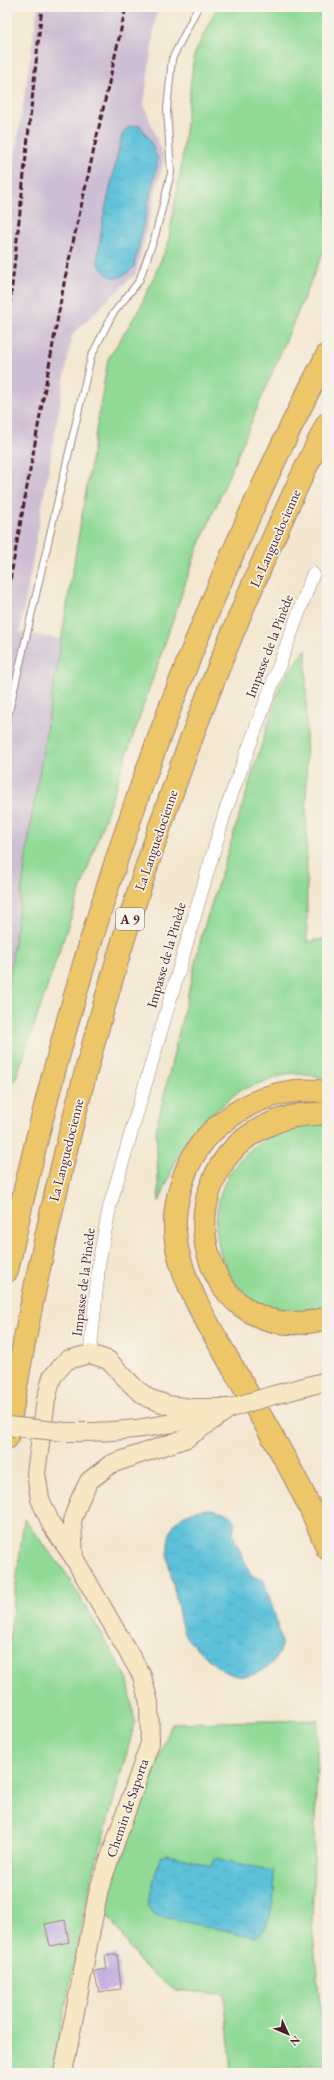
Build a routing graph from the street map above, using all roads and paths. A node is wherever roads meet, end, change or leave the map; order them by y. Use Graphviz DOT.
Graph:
graph roads {
  1 [pos="198,7"];
  2 [pos="327,355"];
  3 [pos="327,424"];
  4 [pos="313,574"];
  5 [pos="7,720"];
  6 [pos="327,1092"];
  7 [pos="327,1114"];
  8 [pos="7,1271"];
  9 [pos="327,1318"];
  10 [pos="90,1354"];
  11 [pos="327,1381"];
  12 [pos="230,1408"];
  13 [pos="7,1426"];
  14 [pos="7,1438"];
  15 [pos="327,1548"];
  16 [pos="74,1558"];
  17 [pos="63,2073"];
  1 -- 5 [label="lane"];
  2 -- 8 [label="highway, A 9"];
  3 -- 14 [label="highway, La Languedocienne / A 9"];
  4 -- 10 [label="street, Impasse de la Pinède"];
  6 -- 15 [label="highway"];
  7 -- 9 [label="highway"];
  10 -- 12 [label="street"];
  10 -- 16 [label="street, Chemin de Saporta"];
  11 -- 12 [label="street, bridge"];
  12 -- 13 [label="street, bridge"];
  12 -- 16 [label="street"];
  16 -- 17 [label="street, Chemin de Saporta"];
}
